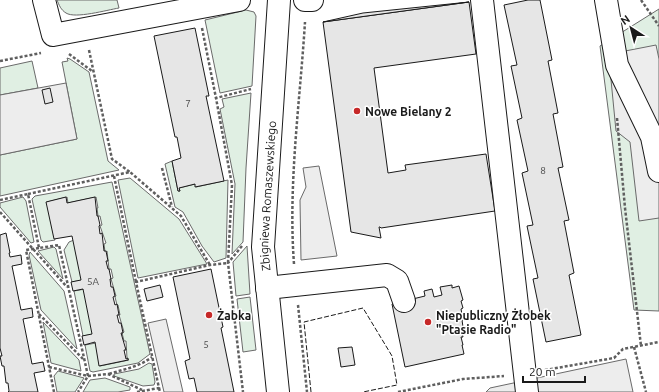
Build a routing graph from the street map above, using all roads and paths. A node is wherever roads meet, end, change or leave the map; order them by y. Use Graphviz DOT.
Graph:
graph roads {
  1 [pos="44,0"];
  2 [pos="239,0"];
  3 [pos="279,0"];
  4 [pos="305,0"];
  5 [pos="310,0"];
  6 [pos="482,0"];
  7 [pos="606,0"];
  8 [pos="641,0"];
  9 [pos="202,25"];
  10 [pos="659,26"];
  11 [pos="88,49"];
  12 [pos="68,53"];
  13 [pos="93,71"];
  14 [pos="254,89"];
  15 [pos="216,98"];
  16 [pos="617,116"];
  17 [pos="162,168"];
  18 [pos="659,171"];
  19 [pos="130,172"];
  20 [pos="114,176"];
  21 [pos="28,194"];
  22 [pos="0,200"];
  23 [pos="172,208"];
  24 [pos="0,212"];
  25 [pos="39,248"];
  26 [pos="34,249"];
  27 [pos="210,265"];
  28 [pos="136,282"];
  29 [pos="295,285"];
  30 [pos="68,288"];
  31 [pos="268,288"];
  32 [pos="404,301"];
  33 [pos="39,314"];
  34 [pos="641,346"];
  35 [pos="634,347"];
  36 [pos="152,357"];
  37 [pos="84,360"];
  38 [pos="49,366"];
  39 [pos="108,374"];
  40 [pos="88,376"];
  41 [pos="159,388"];
  42 [pos="143,391"];
  43 [pos="54,392"];
  44 [pos="78,392"];
  45 [pos="137,392"];
  46 [pos="160,392"];
  47 [pos="278,392"];
  48 [pos="307,392"];
  49 [pos="527,392"];
  50 [pos="646,392"];
  1 -- 2 [label="street"];
  3 -- 31 [label="street, Zbigniewa Romaszewskiego"];
  4 -- 5 [label="street"];
  5 -- 29 [label="path"];
  6 -- 49 [label="street"];
  7 -- 18 [label="street"];
  8 -- 10 [label="path"];
  9 -- 15 [label="path"];
  11 -- 13 [label="path"];
  12 -- 13 [label="path"];
  13 -- 19 [label="path"];
  14 -- 15 [label="path"];
  15 -- 27 [label="path"];
  16 -- 34 [label="path"];
  17 -- 23 [label="path"];
  19 -- 20 [label="path"];
  19 -- 23 [label="path"];
  20 -- 21 [label="path"];
  20 -- 28 [label="path"];
  21 -- 22 [label="path"];
  21 -- 25 [label="path"];
  23 -- 27 [label="path"];
  24 -- 26 [label="path"];
  25 -- 26 [label="path"];
  25 -- 30 [label="path"];
  26 -- 30 [label="path"];
  26 -- 33 [label="path"];
  27 -- 28 [label="path"];
  28 -- 36 [label="path"];
  29 -- 31 [label="street"];
  29 -- 32 [label="street"];
  29 -- 48 [label="path"];
  30 -- 37 [label="path"];
  31 -- 47 [label="street, Zbigniewa Romaszewskiego"];
  33 -- 37 [label="path"];
  33 -- 38 [label="path"];
  35 -- 50 [label="path"];
  36 -- 39 [label="path"];
  36 -- 41 [label="path"];
  37 -- 40 [label="path"];
  38 -- 40 [label="path"];
  38 -- 43 [label="path"];
  39 -- 40 [label="path"];
  39 -- 42 [label="path"];
  40 -- 44 [label="path"];
  41 -- 42 [label="path"];
  41 -- 46 [label="path"];
  42 -- 45 [label="path"];
}
